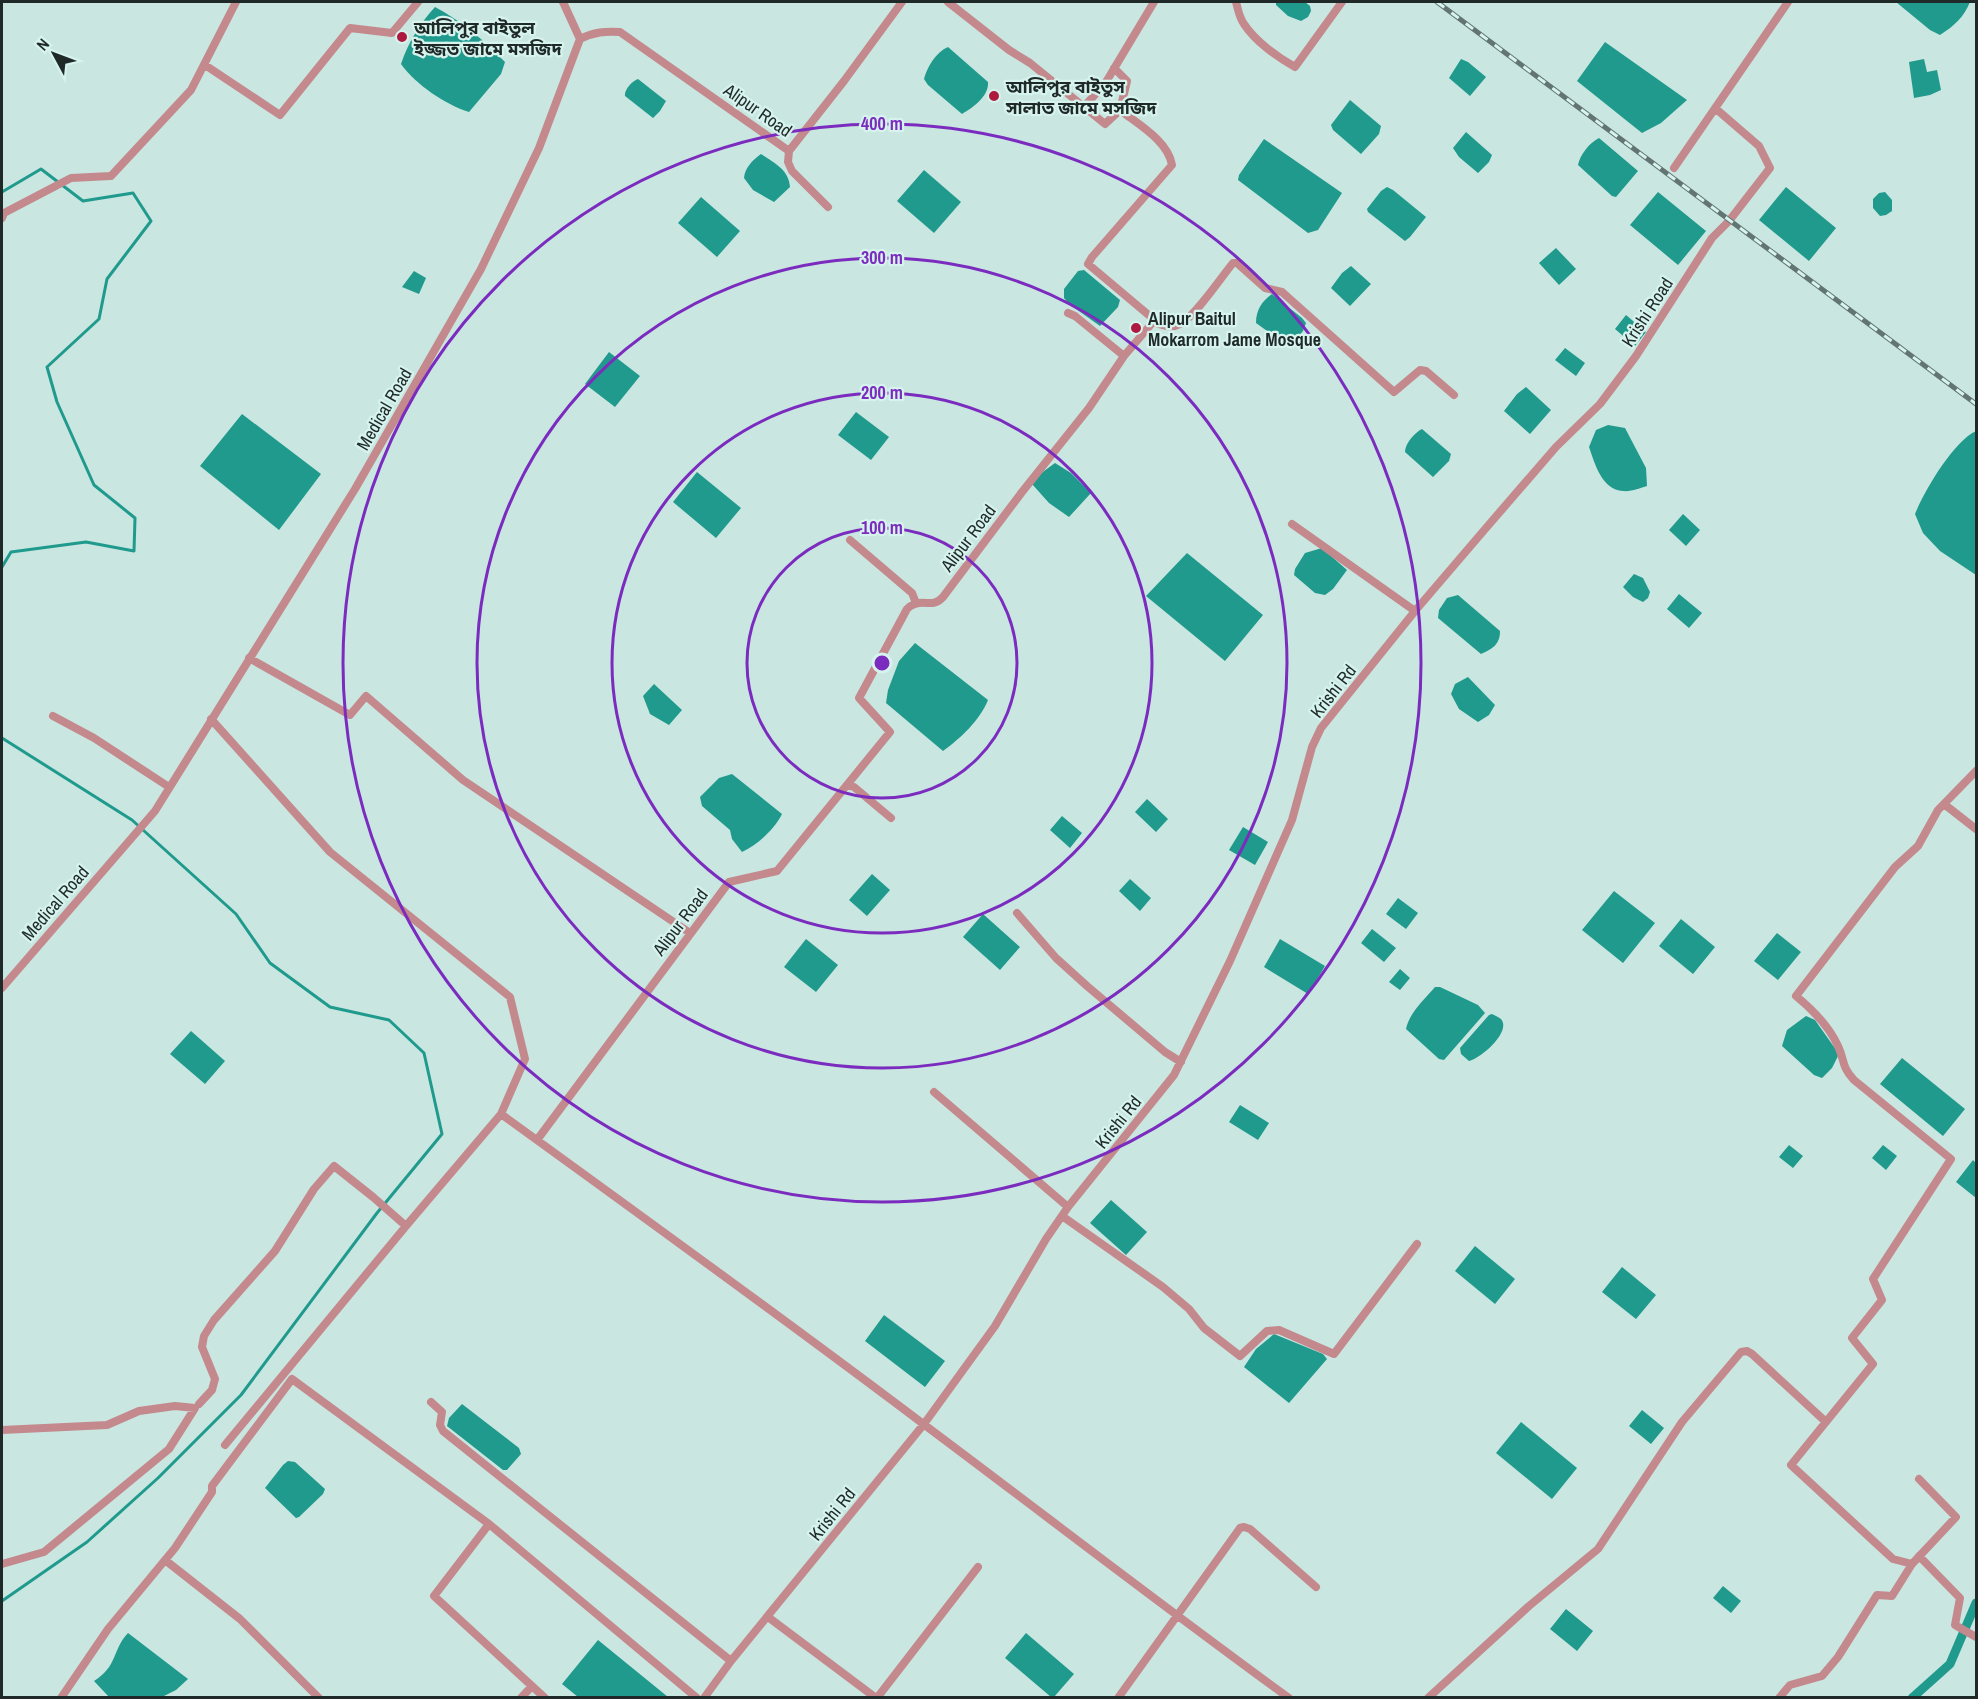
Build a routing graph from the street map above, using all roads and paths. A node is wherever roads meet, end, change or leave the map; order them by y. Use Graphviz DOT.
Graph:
graph roads {
  1 [pos="236,2"];
  2 [pos="418,2"];
  3 [pos="563,2"];
  4 [pos="902,2"];
  5 [pos="948,2"];
  6 [pos="1154,2"];
  7 [pos="1236,2"];
  8 [pos="1342,2"];
  9 [pos="1788,2"];
  10 [pos="580,39"];
  11 [pos="205,65"];
  12 [pos="1114,68"];
  13 [pos="1084,107"];
  14 [pos="1715,108"];
  15 [pos="1120,110"];
  16 [pos="789,150"];
  17 [pos="1674,168"];
  18 [pos="828,207"];
  19 [pos="2,218"];
  20 [pos="1068,313"];
  21 [pos="1153,322"];
  22 [pos="1124,356"];
  23 [pos="1454,395"];
  24 [pos="1292,524"];
  25 [pos="1486,528"];
  26 [pos="850,540"];
  27 [pos="916,603"];
  28 [pos="1415,611"];
  29 [pos="249,658"];
  30 [pos="53,716"];
  31 [pos="210,719"];
  32 [pos="1977,771"];
  33 [pos="847,785"];
  34 [pos="169,787"];
  35 [pos="1944,804"];
  36 [pos="891,818"];
  37 [pos="1977,828"];
  38 [pos="1017,913"];
  39 [pos="690,933"];
  40 [pos="2,988"];
  41 [pos="1180,1062"];
  42 [pos="934,1092"];
  43 [pos="501,1114"];
  44 [pos="537,1140"];
  45 [pos="1068,1207"];
  46 [pos="1062,1216"];
  47 [pos="406,1226"];
  48 [pos="1418,1244"];
  49 [pos="431,1402"];
  50 [pos="199,1404"];
  51 [pos="1826,1422"];
  52 [pos="924,1424"];
  53 [pos="2,1430"];
  54 [pos="225,1445"];
  55 [pos="1919,1479"];
  56 [pos="489,1524"];
  57 [pos="1919,1556"];
  58 [pos="165,1560"];
  59 [pos="2,1564"];
  60 [pos="1912,1564"];
  61 [pos="978,1567"];
  62 [pos="1316,1587"];
  63 [pos="1177,1616"];
  64 [pos="768,1617"];
  65 [pos="1977,1637"];
  66 [pos="731,1661"];
  67 [pos="532,1686"];
  68 [pos="61,1698"];
  69 [pos="319,1698"];
  70 [pos="521,1698"];
  71 [pos="545,1698"];
  72 [pos="697,1698"];
  73 [pos="704,1698"];
  74 [pos="876,1698"];
  75 [pos="1118,1698"];
  76 [pos="1289,1698"];
  77 [pos="1428,1698"];
  78 [pos="1779,1698"];
  1 -- 11 [label="street"];
  2 -- 11 [label="street"];
  3 -- 10 [label="street"];
  4 -- 16 [label="street, Alipur Road"];
  5 -- 13 [label="street"];
  6 -- 12 [label="street"];
  7 -- 8 [label="street"];
  9 -- 14 [label="street"];
  10 -- 16 [label="street, Alipur Road"];
  10 -- 29 [label="street, Medical Road"];
  11 -- 19 [label="street"];
  12 -- 13 [label="street"];
  12 -- 15 [label="street"];
  13 -- 15 [label="street"];
  14 -- 17 [label="street"];
  14 -- 25 [label="street, Krishi Road"];
  15 -- 21 [label="street"];
  16 -- 18 [label="street"];
  20 -- 22 [label="street"];
  21 -- 22 [label="street, Alipur Road"];
  21 -- 23 [label="street"];
  22 -- 27 [label="street, Alipur Road"];
  24 -- 28 [label="street"];
  25 -- 28 [label="street, Krishi Rd"];
  26 -- 27 [label="street"];
  27 -- 33 [label="street, Alipur Road"];
  28 -- 41 [label="street, Krishi Rd"];
  29 -- 31 [label="street, Medical Road"];
  29 -- 39 [label="street"];
  30 -- 34 [label="street"];
  31 -- 34 [label="street, Medical Road"];
  31 -- 43 [label="street"];
  32 -- 35 [label="street"];
  33 -- 36 [label="street"];
  33 -- 39 [label="street, Alipur Road"];
  34 -- 40 [label="street, Medical Road"];
  35 -- 37 [label="street"];
  35 -- 51 [label="street"];
  38 -- 41 [label="street"];
  39 -- 44 [label="street, Alipur Road"];
  41 -- 45 [label="street, Krishi Rd"];
  42 -- 45 [label="street"];
  43 -- 44 [label="street"];
  43 -- 47 [label="street"];
  44 -- 52 [label="street"];
  45 -- 46 [label="street, Krishi Rd"];
  46 -- 48 [label="street"];
  46 -- 52 [label="street, Krishi Rd"];
  47 -- 50 [label="street"];
  47 -- 54 [label="street"];
  49 -- 66 [label="street"];
  51 -- 60 [label="street"];
  51 -- 77 [label="street"];
  52 -- 63 [label="street"];
  52 -- 64 [label="street, Krishi Rd"];
  53 -- 59 [label="street"];
  55 -- 57 [label="street"];
  56 -- 58 [label="street"];
  56 -- 67 [label="street"];
  56 -- 72 [label="street"];
  57 -- 60 [label="street"];
  57 -- 65 [label="street"];
  58 -- 68 [label="street"];
  58 -- 69 [label="street"];
  60 -- 78 [label="street"];
  61 -- 74 [label="street"];
  62 -- 63 [label="street"];
  63 -- 75 [label="street"];
  63 -- 76 [label="street"];
  64 -- 66 [label="street, Krishi Rd"];
  64 -- 74 [label="street"];
  66 -- 73 [label="street, Krishi Rd"];
  67 -- 70 [label="street"];
  67 -- 71 [label="street"];
}
